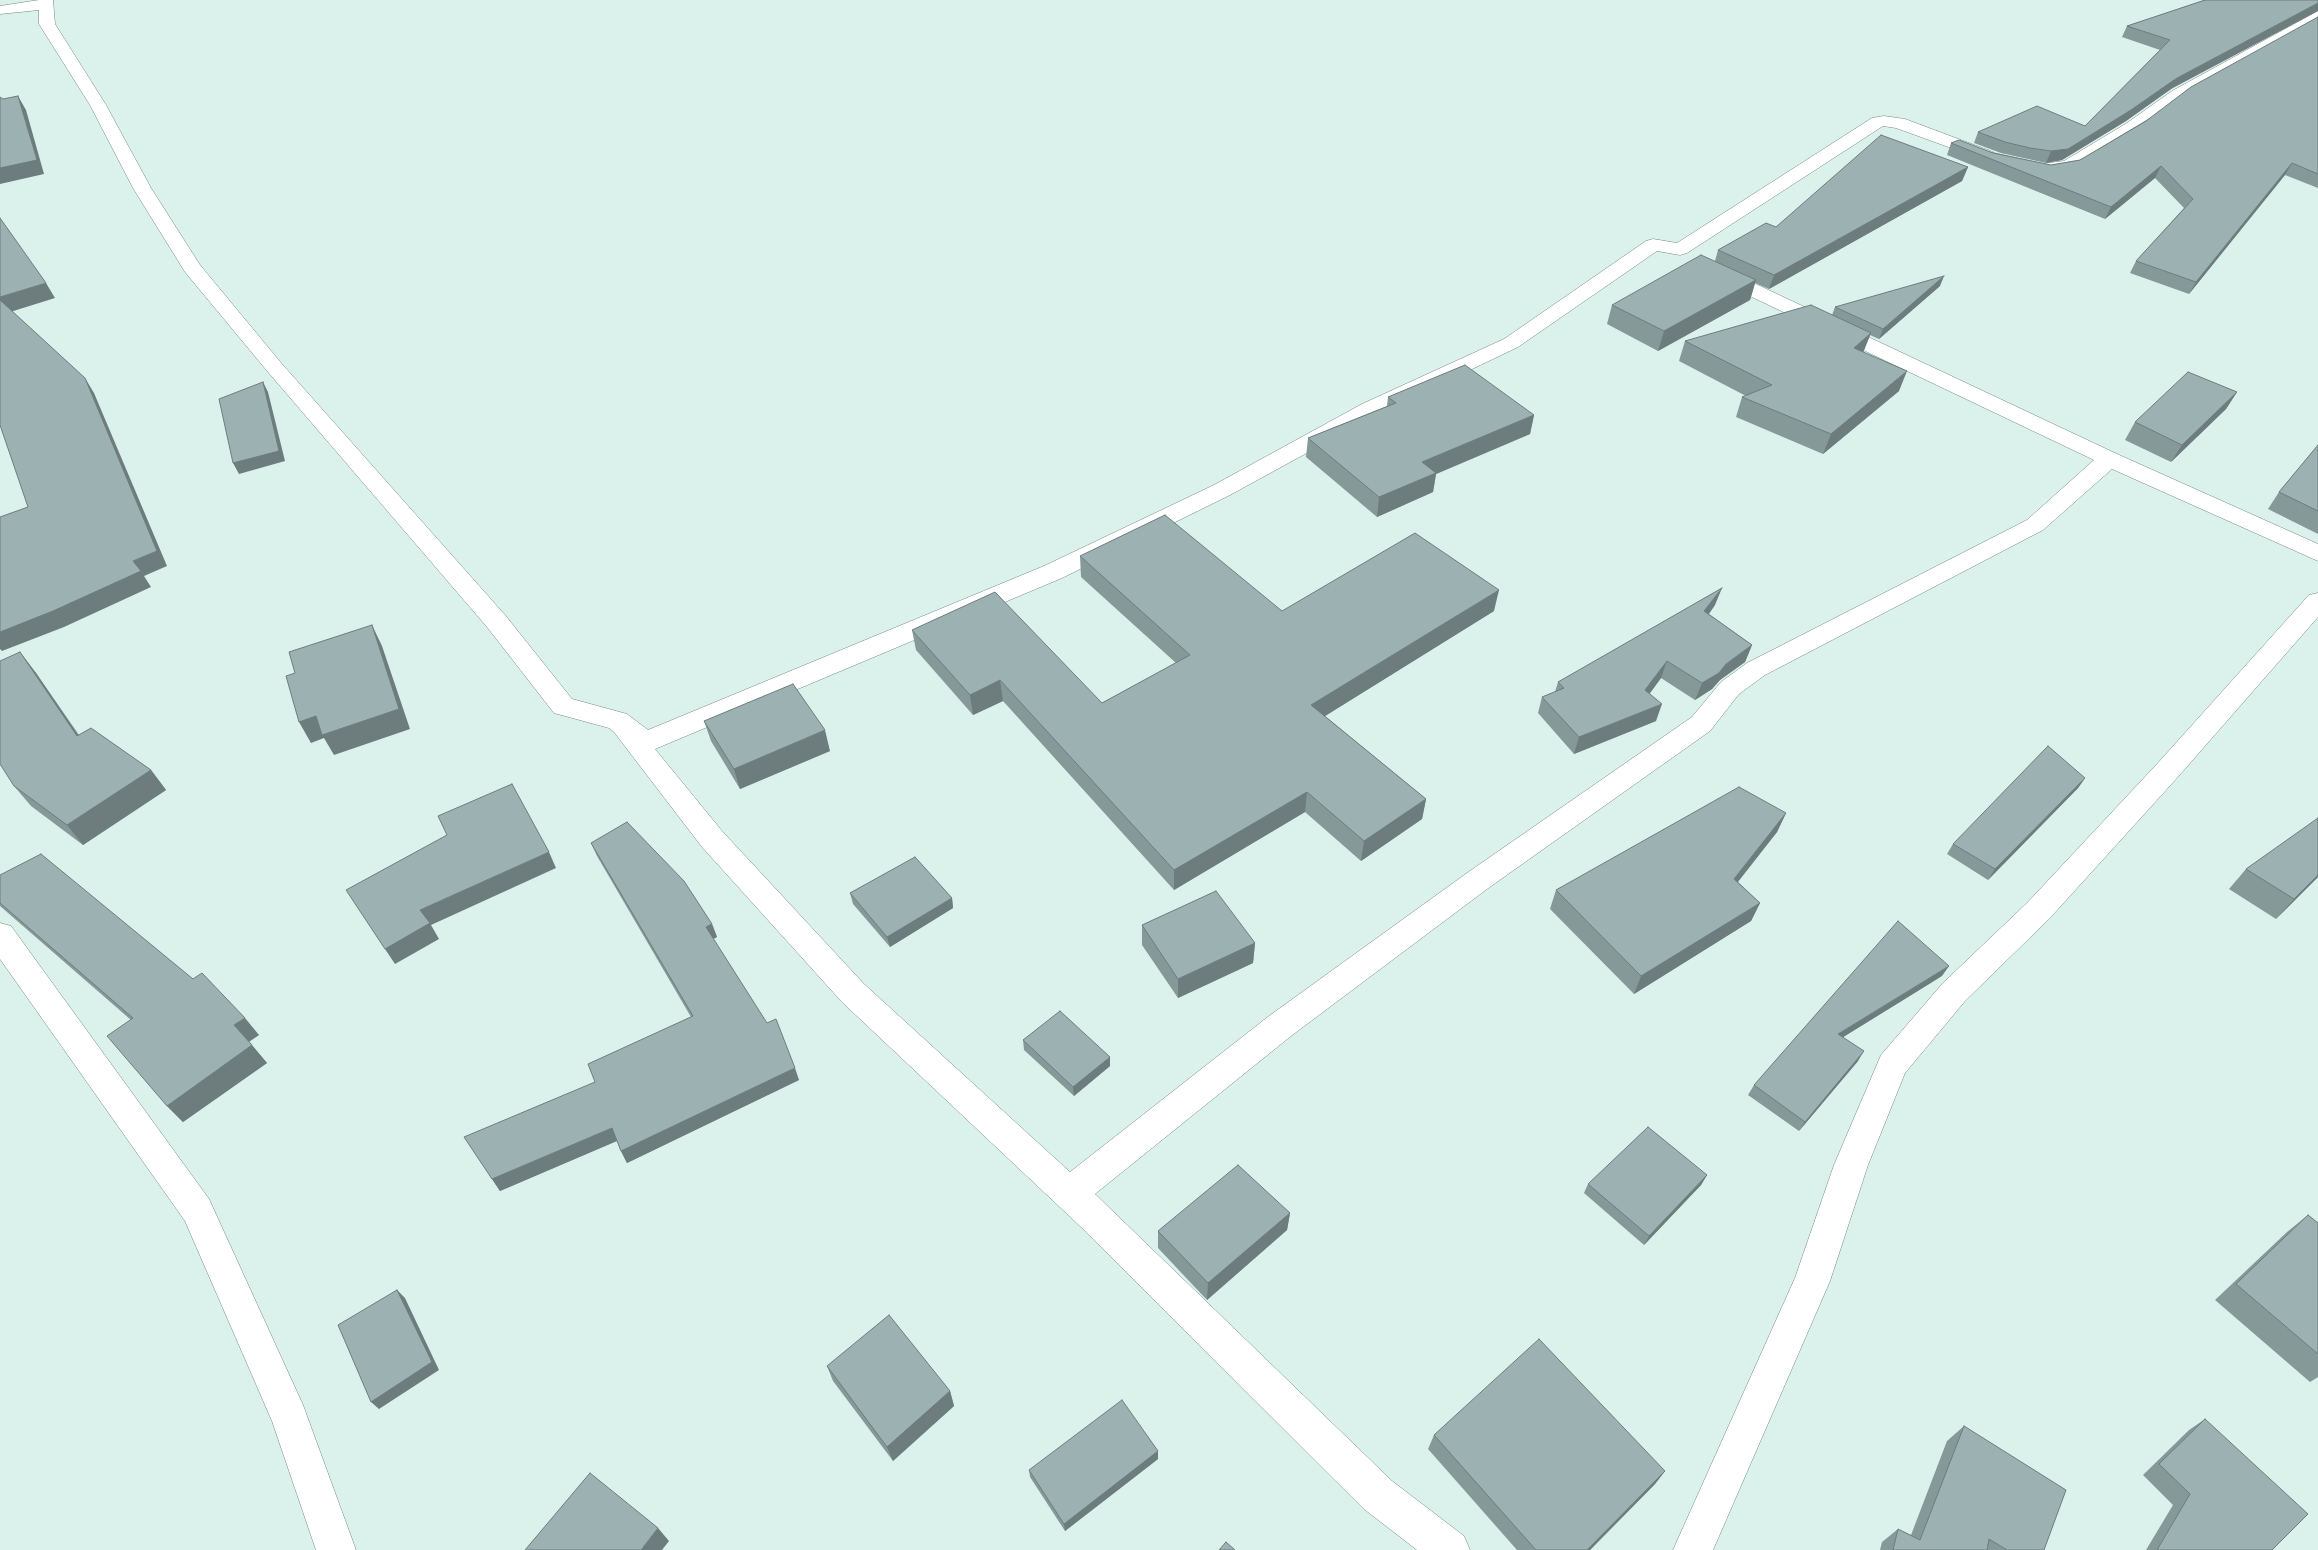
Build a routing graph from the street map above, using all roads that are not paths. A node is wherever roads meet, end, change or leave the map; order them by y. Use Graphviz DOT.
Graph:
graph roads {
  1 [pos="46,3"];
  2 [pos="0,10"];
  3 [pos="2318,16"];
  4 [pos="2003,161"];
  5 [pos="2025,166"];
  6 [pos="1653,245"];
  7 [pos="2110,459"];
  8 [pos="2318,553"];
  9 [pos="2318,600"];
  10 [pos="618,722"];
  11 [pos="0,935"];
  12 [pos="1070,1193"];
  13 [pos="336,1550"];
  14 [pos="1450,1550"];
  15 [pos="1693,1550"];
  1 -- 2 [label="street"];
  1 -- 10 [label="street"];
  3 -- 5 [label="street"];
  4 -- 6 [label="street"];
  6 -- 7 [label="street"];
  6 -- 10 [label="street"];
  7 -- 8 [label="street"];
  7 -- 12 [label="street"];
  9 -- 15 [label="street"];
  10 -- 12 [label="street"];
  11 -- 13 [label="street"];
  12 -- 14 [label="street"];
}
